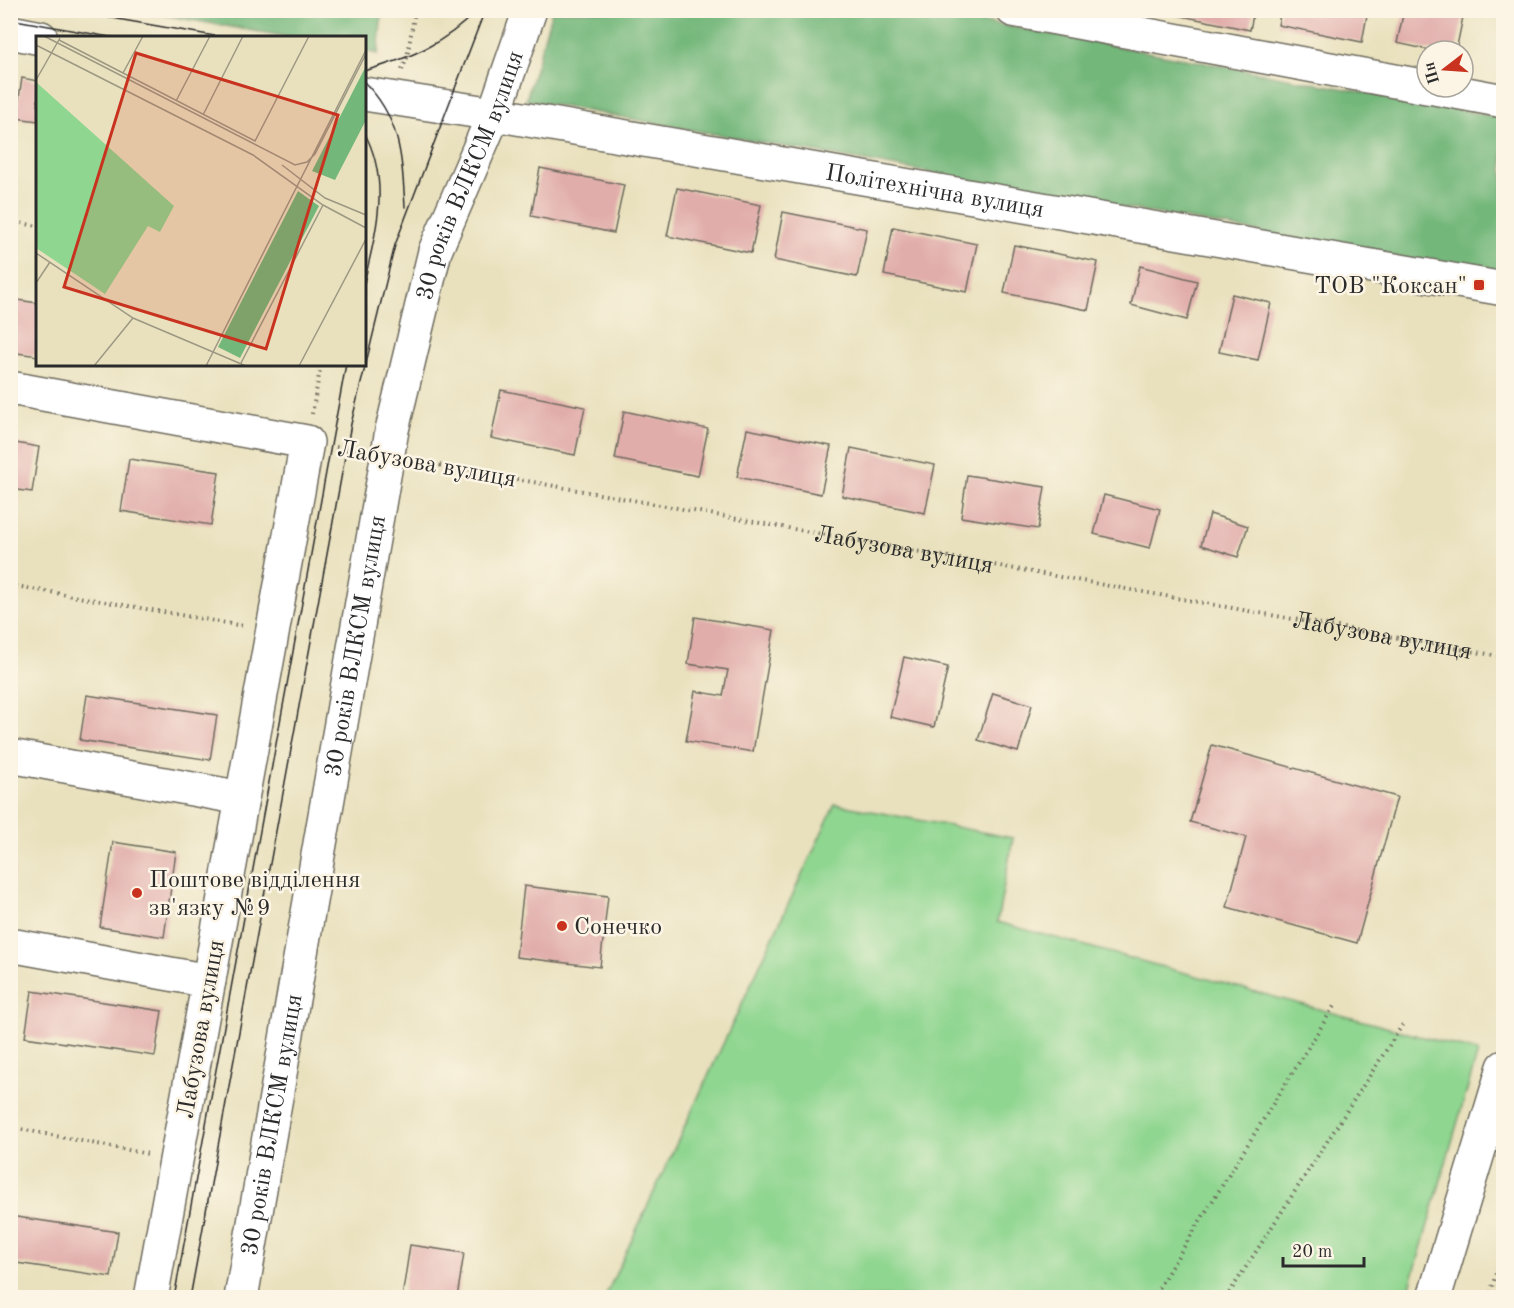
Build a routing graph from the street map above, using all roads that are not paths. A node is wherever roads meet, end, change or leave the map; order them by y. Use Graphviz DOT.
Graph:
graph roads {
  1 [pos="530,10"];
  2 [pos="1013,10"];
  3 [pos="10,32"];
  4 [pos="36,37"];
  5 [pos="1415,85"];
  6 [pos="377,96"];
  7 [pos="1475,96"];
  8 [pos="1503,101"];
  9 [pos="494,114"];
  10 [pos="1503,289"];
  11 [pos="10,388"];
  12 [pos="10,756"];
  13 [pos="242,798"];
  14 [pos="10,945"];
  15 [pos="208,981"];
  16 [pos="1503,1067"];
  17 [pos="152,1298"];
  18 [pos="241,1298"];
  19 [pos="1434,1298"];
  1 -- 9 [label="street, 30 років ВЛКСМ вулиця"];
  2 -- 5 [label="street"];
  3 -- 4 [label="street"];
  6 -- 9 [label="street, Політехнічна вулиця"];
  7 -- 8 [label="street"];
  9 -- 10 [label="street, Політехнічна вулиця"];
  9 -- 18 [label="street, 30 років ВЛКСМ вулиця"];
  11 -- 13 [label="street, Лабузова вулиця"];
  12 -- 13 [label="street"];
  13 -- 15 [label="street, Лабузова вулиця"];
  14 -- 15 [label="street"];
  15 -- 17 [label="street, Лабузова вулиця"];
  16 -- 19 [label="street"];
}
